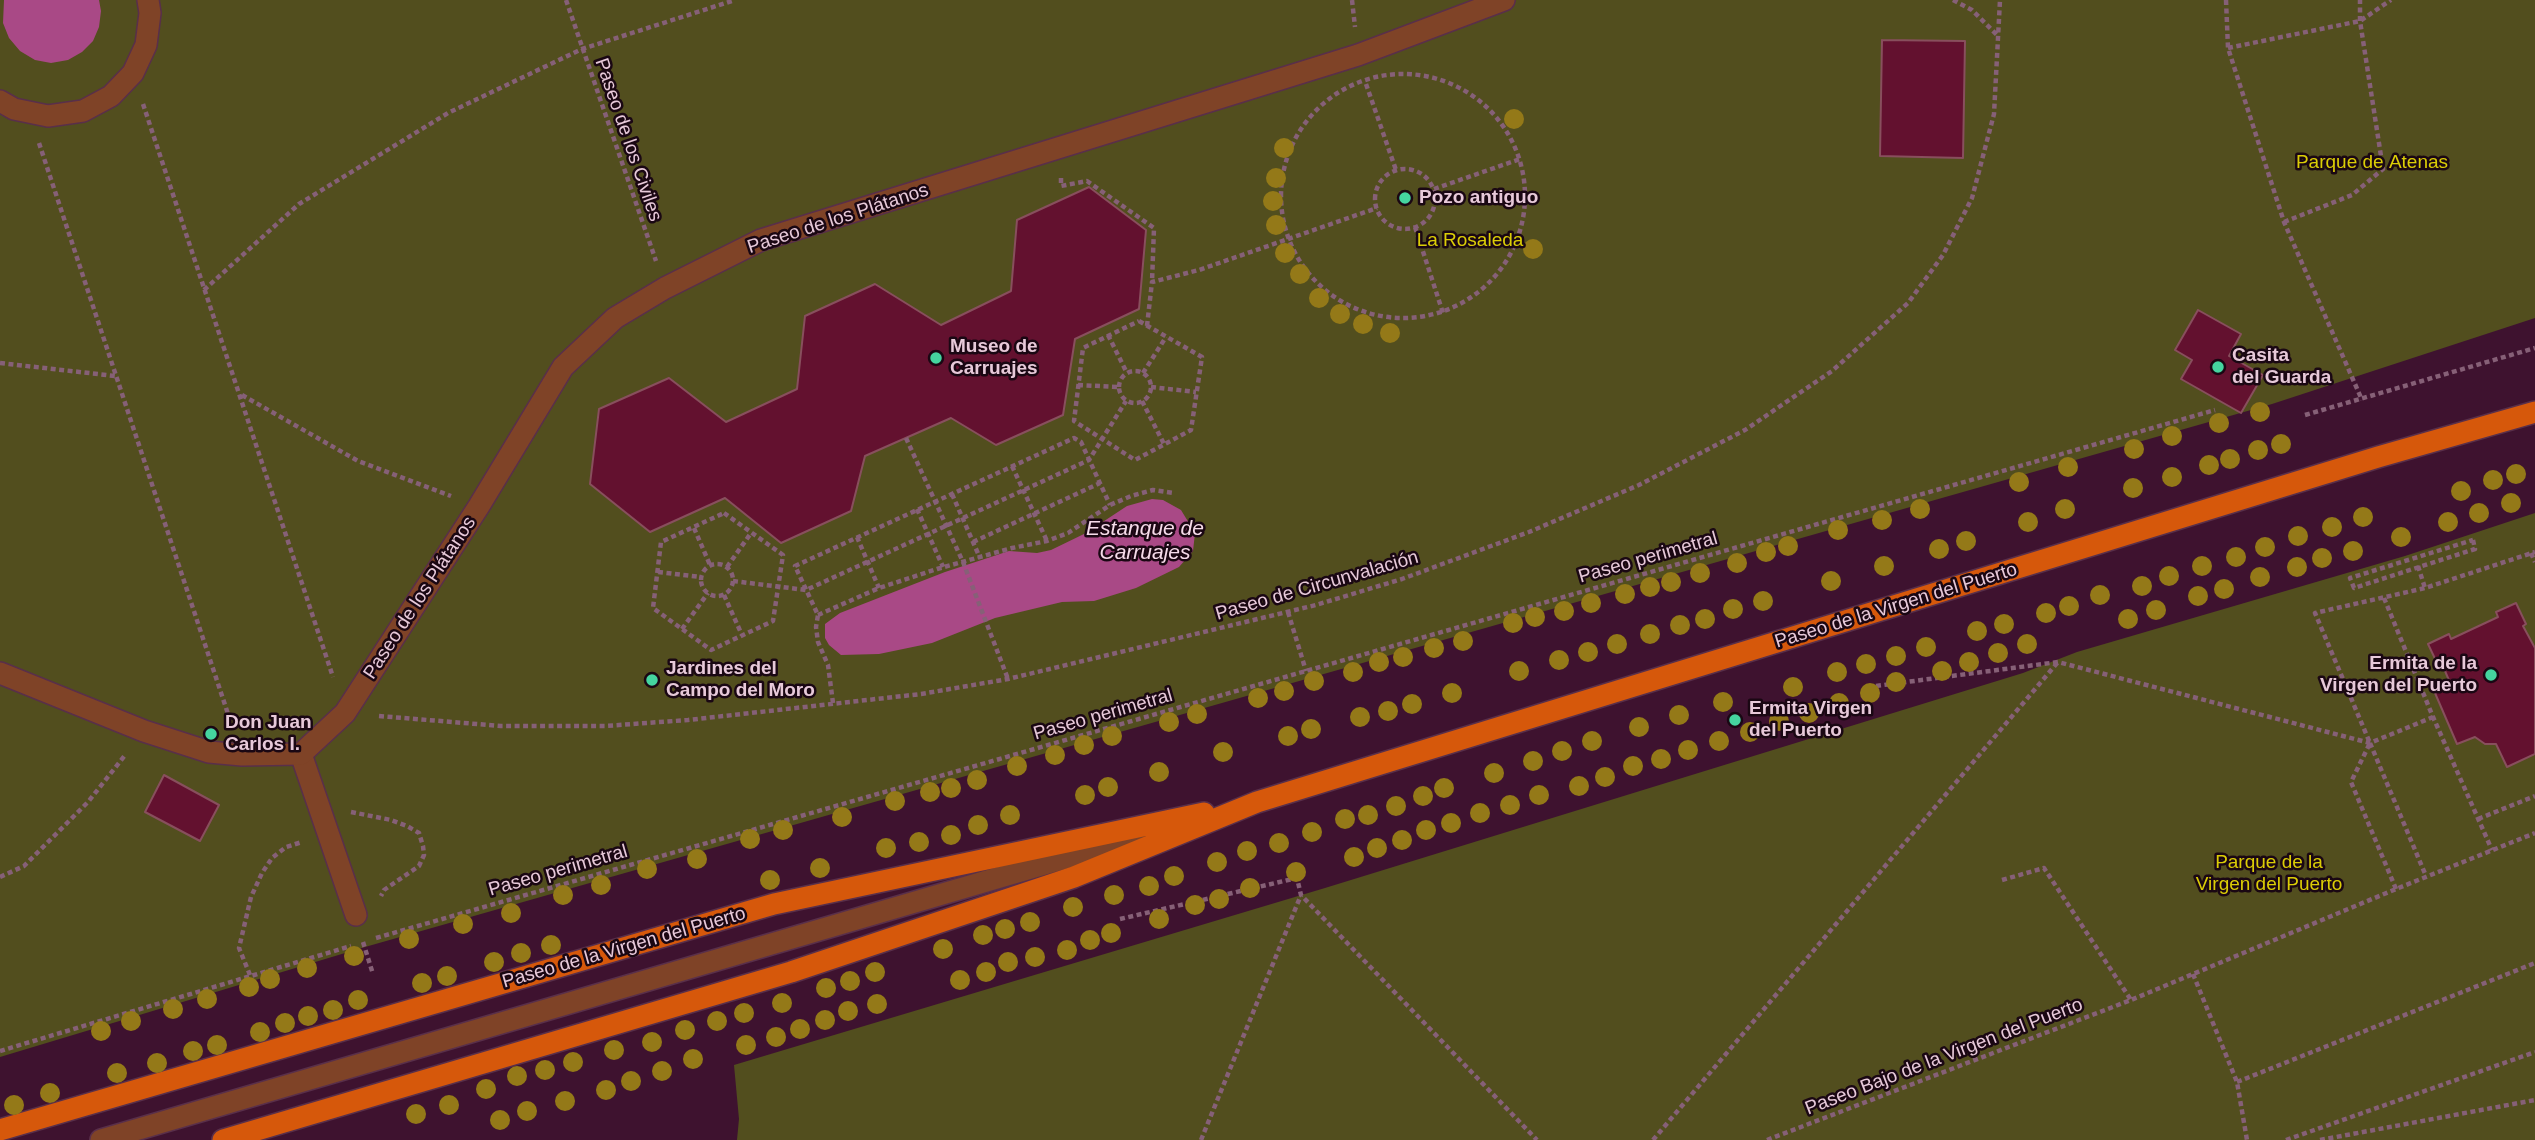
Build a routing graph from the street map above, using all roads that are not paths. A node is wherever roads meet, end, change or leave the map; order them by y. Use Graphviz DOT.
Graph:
graph roads {
  1 [pos="148,0"];
  2 [pos="1504,0"];
  3 [pos="0,101"];
  4 [pos="2535,412"];
  5 [pos="0,673"];
  6 [pos="301,754"];
  7 [pos="1257,802"];
  8 [pos="356,915"];
  9 [pos="0,1130"];
  10 [pos="101,1140"];
  11 [pos="223,1140"];
  1 -- 3 [label="street"];
  2 -- 6 [label="street, Paseo de los Plátanos"];
  4 -- 7 [label="main road, Paseo de la Virgen del Puerto"];
  5 -- 6 [label="street"];
  6 -- 8 [label="street"];
  7 -- 9 [label="main road, Paseo de la Virgen del Puerto"];
  7 -- 10 [label="street, Paseo de la Virgen del Puerto"];
  7 -- 11 [label="main road, Paseo de la Virgen del Puerto"];
}
